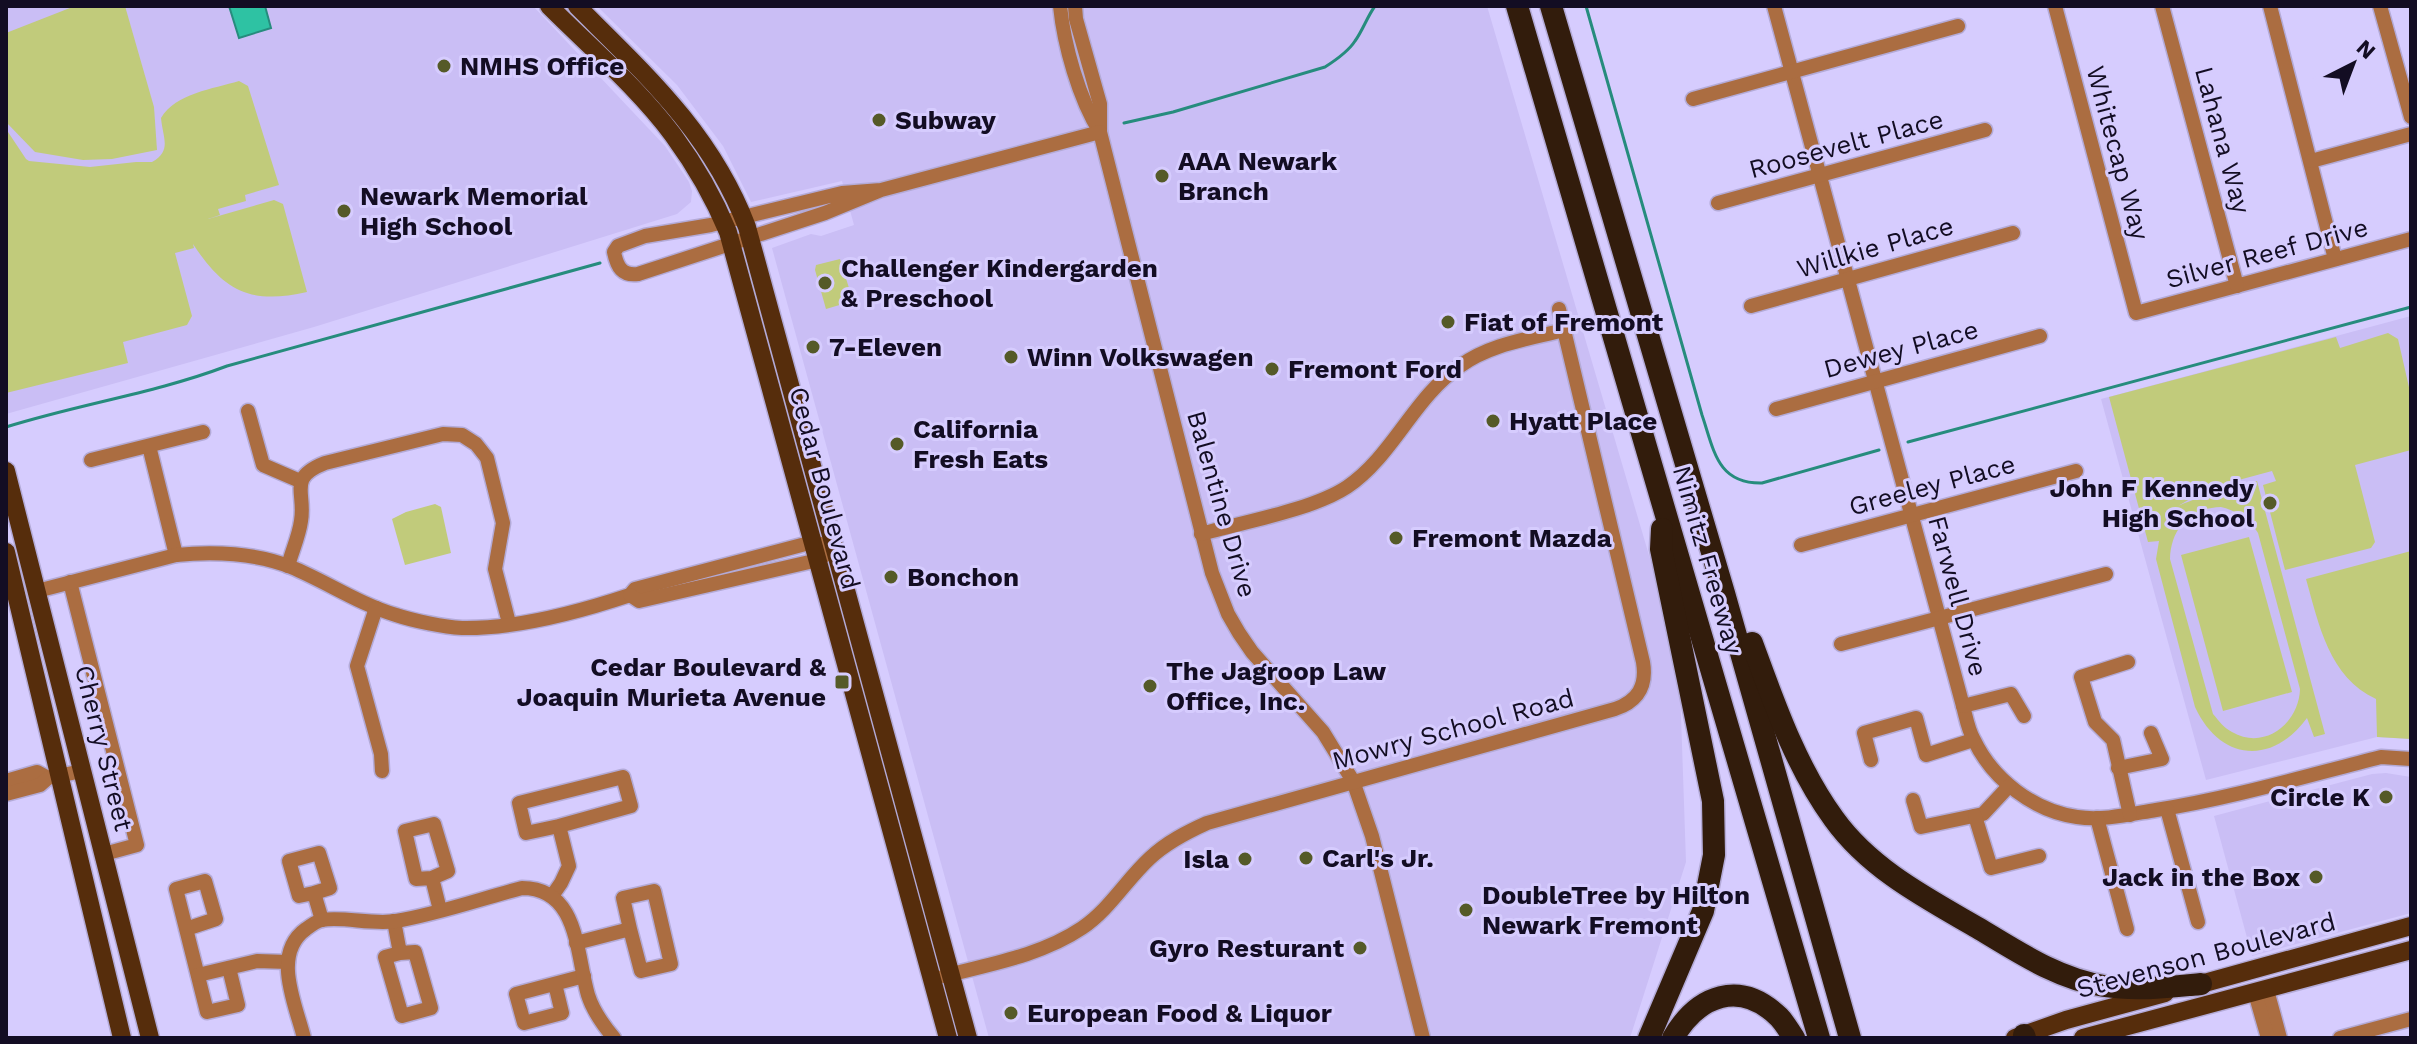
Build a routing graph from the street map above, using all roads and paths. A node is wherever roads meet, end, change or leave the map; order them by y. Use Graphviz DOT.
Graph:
graph roads {
  1 [pos="549,6"];
  2 [pos="577,6"];
  3 [pos="1060,6"];
  4 [pos="1075,6"];
  5 [pos="1517,6"];
  6 [pos="1551,6"];
  7 [pos="1774,6"];
  8 [pos="2055,6"];
  9 [pos="2162,6"];
  10 [pos="2270,6"];
  11 [pos="2380,6"];
  12 [pos="1958,26"];
  13 [pos="1792,72"];
  14 [pos="1693,99"];
  15 [pos="2411,117"];
  16 [pos="1985,130"];
  17 [pos="1100,132"];
  18 [pos="2411,134"];
  19 [pos="2311,161"];
  20 [pos="1821,176"];
  21 [pos="881,190"];
  22 [pos="1718,203"];
  23 [pos="743,217"];
  24 [pos="723,222"];
  25 [pos="2013,233"];
  26 [pos="750,238"];
  27 [pos="2411,239"];
  28 [pos="731,244"];
  29 [pos="2335,259"];
  30 [pos="1849,279"];
  31 [pos="2237,286"];
  32 [pos="1751,306"];
  33 [pos="1559,309"];
  34 [pos="2136,313"];
  35 [pos="1564,330"];
  36 [pos="2040,336"];
  37 [pos="1876,380"];
  38 [pos="1776,409"];
  39 [pos="248,411"];
  40 [pos="203,432"];
  41 [pos="149,446"];
  42 [pos="91,460"];
  43 [pos="6,471"];
  44 [pos="2076,471"];
  45 [pos="300,481"];
  46 [pos="1663,506"];
  47 [pos="6,511"];
  48 [pos="1912,515"];
  49 [pos="1201,534"];
  50 [pos="1801,545"];
  51 [pos="835,548"];
  52 [pos="816,551"];
  53 [pos="6,552"];
  54 [pos="176,555"];
  55 [pos="288,566"];
  56 [pos="2106,574"];
  57 [pos="70,582"];
  58 [pos="37,591"];
  59 [pos="1724,593"];
  60 [pos="376,608"];
  61 [pos="1940,618"];
  62 [pos="509,623"];
  63 [pos="1841,644"];
  64 [pos="2128,662"];
  65 [pos="1963,706"];
  66 [pos="2024,716"];
  67 [pos="2151,733"];
  68 [pos="1973,740"];
  69 [pos="2411,759"];
  70 [pos="1871,760"];
  71 [pos="2118,768"];
  72 [pos="82,771"];
  73 [pos="382,771"];
  74 [pos="54,778"];
  75 [pos="6,781"];
  76 [pos="1353,781"];
  77 [pos="2009,786"];
  78 [pos="6,794"];
  79 [pos="1913,800"];
  80 [pos="2167,809"];
  81 [pos="2130,815"];
  82 [pos="1975,816"];
  83 [pos="2097,818"];
  84 [pos="559,826"];
  85 [pos="104,854"];
  86 [pos="2039,856"];
  87 [pos="432,878"];
  88 [pos="314,893"];
  89 [pos="552,896"];
  90 [pos="440,910"];
  91 [pos="322,920"];
  92 [pos="394,921"];
  93 [pos="2198,922"];
  94 [pos="2411,926"];
  95 [pos="186,929"];
  96 [pos="630,929"];
  97 [pos="2127,929"];
  98 [pos="576,943"];
  99 [pos="2411,950"];
  100 [pos="400,953"];
  101 [pos="1827,957"];
  102 [pos="288,962"];
  103 [pos="229,968"];
  104 [pos="198,975"];
  105 [pos="584,976"];
  106 [pos="941,977"];
  107 [pos="555,984"];
  108 [pos="2201,984"];
  109 [pos="2261,992"];
  110 [pos="2411,1019"];
  111 [pos="2021,1037"];
  112 [pos="122,1038"];
  113 [pos="150,1038"];
  114 [pos="304,1038"];
  115 [pos="614,1038"];
  116 [pos="948,1038"];
  117 [pos="968,1038"];
  118 [pos="1423,1038"];
  119 [pos="1649,1038"];
  120 [pos="1673,1038"];
  121 [pos="1794,1038"];
  122 [pos="1819,1038"];
  123 [pos="1850,1038"];
  124 [pos="1863,1038"];
  125 [pos="2083,1038"];
  126 [pos="2268,1038"];
  127 [pos="2280,1038"];
  128 [pos="2340,1038"];
  1 -- 24 [label="main road, Cedar Boulevard"];
  2 -- 23 [label="main road, Cedar Boulevard"];
  3 -- 17 [label="street, Balentine Drive"];
  4 -- 17 [label="street, Balentine Drive"];
  5 -- 46 [label="highway, Nimitz Freeway"];
  6 -- 59 [label="highway, Nimitz Freeway"];
  7 -- 13 [label="street, Farwell Drive"];
  8 -- 34 [label="street, Whitecap Way"];
  9 -- 31 [label="street, Lahana Way"];
  10 -- 19 [label="street"];
  11 -- 15 [label="street"];
  12 -- 13 [label="street"];
  13 -- 14 [label="street"];
  13 -- 20 [label="street, Farwell Drive"];
  16 -- 20 [label="street, Roosevelt Place"];
  17 -- 21 [label="street"];
  17 -- 49 [label="street, Balentine Drive"];
  18 -- 19 [label="street"];
  19 -- 29 [label="street"];
  20 -- 22 [label="street, Roosevelt Place"];
  20 -- 30 [label="street, Farwell Drive"];
  21 -- 23 [label="street"];
  21 -- 26 [label="street"];
  23 -- 24 [label="street"];
  23 -- 26 [label="main road, Cedar Boulevard"];
  24 -- 28 [label="main road, Cedar Boulevard"];
  24 -- 28 [label="street"];
  25 -- 30 [label="street, Willkie Place"];
  26 -- 28 [label="street"];
  26 -- 51 [label="main road, Cedar Boulevard"];
  27 -- 29 [label="street, Silver Reef Drive"];
  28 -- 52 [label="main road, Cedar Boulevard"];
  29 -- 31 [label="street, Silver Reef Drive"];
  30 -- 32 [label="street, Willkie Place"];
  30 -- 37 [label="street, Farwell Drive"];
  31 -- 34 [label="street, Silver Reef Drive"];
  33 -- 35 [label="street, Mowry School Road"];
  35 -- 49 [label="street"];
  35 -- 76 [label="street, Mowry School Road"];
  36 -- 37 [label="street, Dewey Place"];
  37 -- 38 [label="street, Dewey Place"];
  37 -- 48 [label="street, Farwell Drive"];
  39 -- 45 [label="street"];
  40 -- 41 [label="street"];
  41 -- 42 [label="street"];
  41 -- 54 [label="street"];
  43 -- 58 [label="main road, Cherry Street"];
  44 -- 48 [label="street, Greeley Place"];
  45 -- 55 [label="street"];
  45 -- 62 [label="street"];
  46 -- 119 [label="highway"];
  46 -- 122 [label="highway, Nimitz Freeway"];
  47 -- 58 [label="main road"];
  48 -- 50 [label="street, Greeley Place"];
  48 -- 61 [label="street, Farwell Drive"];
  49 -- 76 [label="street, Balentine Drive"];
  51 -- 52 [label="street"];
  51 -- 106 [label="main road, Cedar Boulevard"];
  52 -- 62 [label="street"];
  52 -- 106 [label="main road, Cedar Boulevard"];
  53 -- 74 [label="main road, Cherry Street"];
  54 -- 55 [label="street"];
  54 -- 57 [label="street"];
  55 -- 60 [label="street"];
  56 -- 61 [label="street"];
  57 -- 58 [label="street"];
  57 -- 85 [label="street"];
  58 -- 72 [label="main road, Cherry Street"];
  59 -- 101 [label="highway, Nimitz Freeway"];
  59 -- 108 [label="highway"];
  60 -- 62 [label="street"];
  60 -- 73 [label="street"];
  61 -- 63 [label="street"];
  61 -- 65 [label="street, Farwell Drive"];
  64 -- 71 [label="street"];
  65 -- 66 [label="street"];
  65 -- 68 [label="street, Farwell Drive"];
  67 -- 71 [label="street"];
  68 -- 70 [label="street"];
  68 -- 77 [label="street, Farwell Drive"];
  69 -- 80 [label="street, Farwell Drive"];
  71 -- 81 [label="street"];
  72 -- 74 [label="street"];
  72 -- 85 [label="main road, Cherry Street"];
  74 -- 75 [label="street"];
  74 -- 78 [label="street"];
  74 -- 112 [label="main road, Cherry Street"];
  76 -- 106 [label="street, Mowry School Road"];
  76 -- 118 [label="street, Balentine Drive"];
  77 -- 82 [label="street"];
  77 -- 83 [label="street, Farwell Drive"];
  79 -- 82 [label="street"];
  80 -- 81 [label="street, Farwell Drive"];
  80 -- 93 [label="street"];
  81 -- 83 [label="street, Farwell Drive"];
  82 -- 86 [label="street"];
  83 -- 97 [label="street"];
  84 -- 84 [label="street"];
  84 -- 89 [label="street"];
  85 -- 113 [label="main road, Cherry Street"];
  87 -- 90 [label="street"];
  88 -- 91 [label="street"];
  89 -- 90 [label="street"];
  89 -- 98 [label="street"];
  90 -- 92 [label="street"];
  91 -- 92 [label="street"];
  91 -- 102 [label="street"];
  92 -- 100 [label="street"];
  94 -- 108 [label="main road, Stevenson Boulevard"];
  95 -- 104 [label="street"];
  96 -- 96 [label="street"];
  96 -- 98 [label="street"];
  98 -- 105 [label="street"];
  99 -- 109 [label="main road, Stevenson Boulevard"];
  100 -- 100 [label="street"];
  101 -- 123 [label="highway, Nimitz Freeway"];
  101 -- 124 [label="highway"];
  102 -- 103 [label="street"];
  102 -- 114 [label="street"];
  103 -- 104 [label="street"];
  103 -- 104 [label="street"];
  105 -- 107 [label="street"];
  105 -- 115 [label="street"];
  106 -- 116 [label="main road, Cedar Boulevard"];
  106 -- 117 [label="main road, Cedar Boulevard"];
  108 -- 111 [label="main road, Stevenson Boulevard"];
  109 -- 125 [label="main road, Stevenson Boulevard"];
  109 -- 126 [label="street"];
  109 -- 127 [label="street"];
  110 -- 128 [label="street"];
  120 -- 121 [label="highway"];
}
